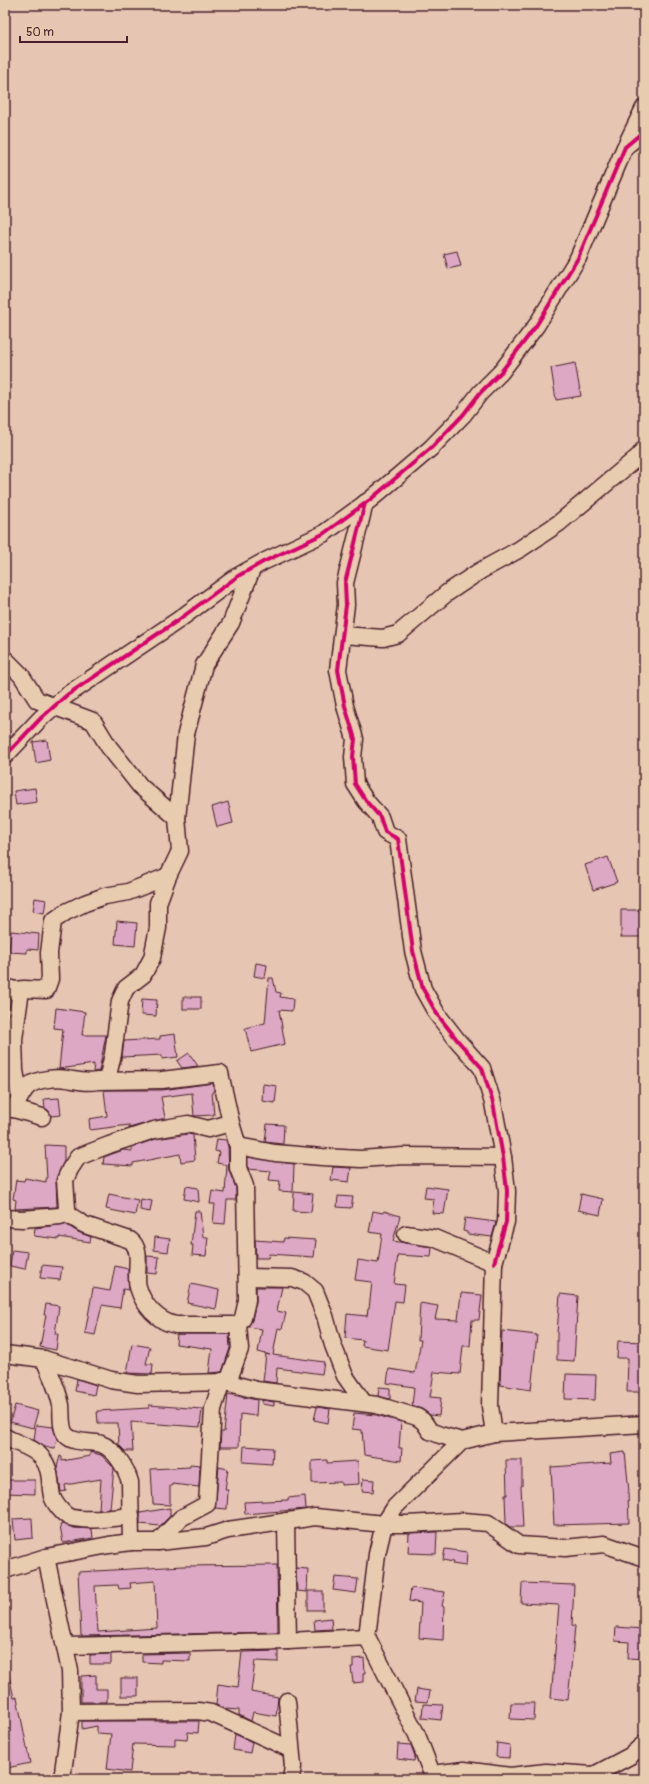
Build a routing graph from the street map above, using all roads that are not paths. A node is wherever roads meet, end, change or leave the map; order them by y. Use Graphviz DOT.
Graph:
graph roads {
  1 [pos="644,108"];
  2 [pos="644,131"];
  3 [pos="625,147"];
  4 [pos="644,449"];
  5 [pos="365,503"];
  6 [pos="252,569"];
  7 [pos="343,635"];
  8 [pos="5,659"];
  9 [pos="53,707"];
  10 [pos="5,756"];
  11 [pos="177,818"];
  12 [pos="168,876"];
  13 [pos="10,988"];
  14 [pos="107,1080"];
  15 [pos="13,1105"];
  16 [pos="42,1117"];
  17 [pos="231,1123"];
  18 [pos="238,1146"];
  19 [pos="503,1157"];
  20 [pos="65,1214"];
  21 [pos="5,1218"];
  22 [pos="406,1234"];
  23 [pos="494,1263"];
  24 [pos="247,1277"];
  25 [pos="238,1325"];
  26 [pos="5,1354"];
  27 [pos="44,1359"];
  28 [pos="222,1381"];
  29 [pos="364,1403"];
  30 [pos="644,1424"];
  31 [pos="494,1433"];
  32 [pos="5,1437"];
  33 [pos="462,1441"];
  34 [pos="131,1516"];
  35 [pos="286,1521"];
  36 [pos="384,1524"];
  37 [pos="131,1542"];
  38 [pos="158,1542"];
  39 [pos="46,1557"];
  40 [pos="644,1558"];
  41 [pos="5,1570"];
  42 [pos="367,1637"];
  43 [pos="288,1641"];
  44 [pos="66,1646"];
  45 [pos="287,1701"];
  46 [pos="72,1712"];
  47 [pos="644,1744"];
  48 [pos="290,1749"];
  49 [pos="433,1777"];
  50 [pos="598,1777"];
  51 [pos="62,1779"];
  52 [pos="291,1779"];
  1 -- 3 [label="street"];
  2 -- 3 [label="street"];
  3 -- 5 [label="street"];
  4 -- 7 [label="street"];
  5 -- 6 [label="street"];
  5 -- 7 [label="street"];
  6 -- 9 [label="street"];
  6 -- 11 [label="street"];
  7 -- 19 [label="street"];
  8 -- 9 [label="street"];
  9 -- 10 [label="street"];
  9 -- 11 [label="street"];
  11 -- 12 [label="street"];
  12 -- 13 [label="street"];
  12 -- 14 [label="street"];
  13 -- 15 [label="street"];
  14 -- 15 [label="street"];
  14 -- 17 [label="street"];
  15 -- 16 [label="street"];
  17 -- 18 [label="street"];
  17 -- 20 [label="street"];
  18 -- 19 [label="street"];
  18 -- 24 [label="street"];
  19 -- 23 [label="street"];
  20 -- 21 [label="street"];
  20 -- 25 [label="street"];
  22 -- 23 [label="street"];
  23 -- 31 [label="street"];
  24 -- 25 [label="street"];
  24 -- 29 [label="street"];
  25 -- 28 [label="street"];
  26 -- 27 [label="street"];
  27 -- 28 [label="street"];
  27 -- 34 [label="street"];
  28 -- 29 [label="street"];
  28 -- 38 [label="street"];
  29 -- 33 [label="street"];
  30 -- 31 [label="street"];
  31 -- 33 [label="street"];
  32 -- 34 [label="street"];
  33 -- 36 [label="street"];
  34 -- 37 [label="street"];
  35 -- 36 [label="street"];
  35 -- 38 [label="street"];
  35 -- 43 [label="street"];
  36 -- 40 [label="street"];
  36 -- 42 [label="street"];
  37 -- 38 [label="street"];
  37 -- 39 [label="street"];
  39 -- 41 [label="street"];
  39 -- 44 [label="street"];
  42 -- 43 [label="street"];
  42 -- 49 [label="street"];
  43 -- 44 [label="street"];
  44 -- 46 [label="street"];
  45 -- 48 [label="street"];
  46 -- 48 [label="street"];
  46 -- 51 [label="street"];
  47 -- 50 [label="street"];
  48 -- 52 [label="street"];
  49 -- 50 [label="street"];
}
